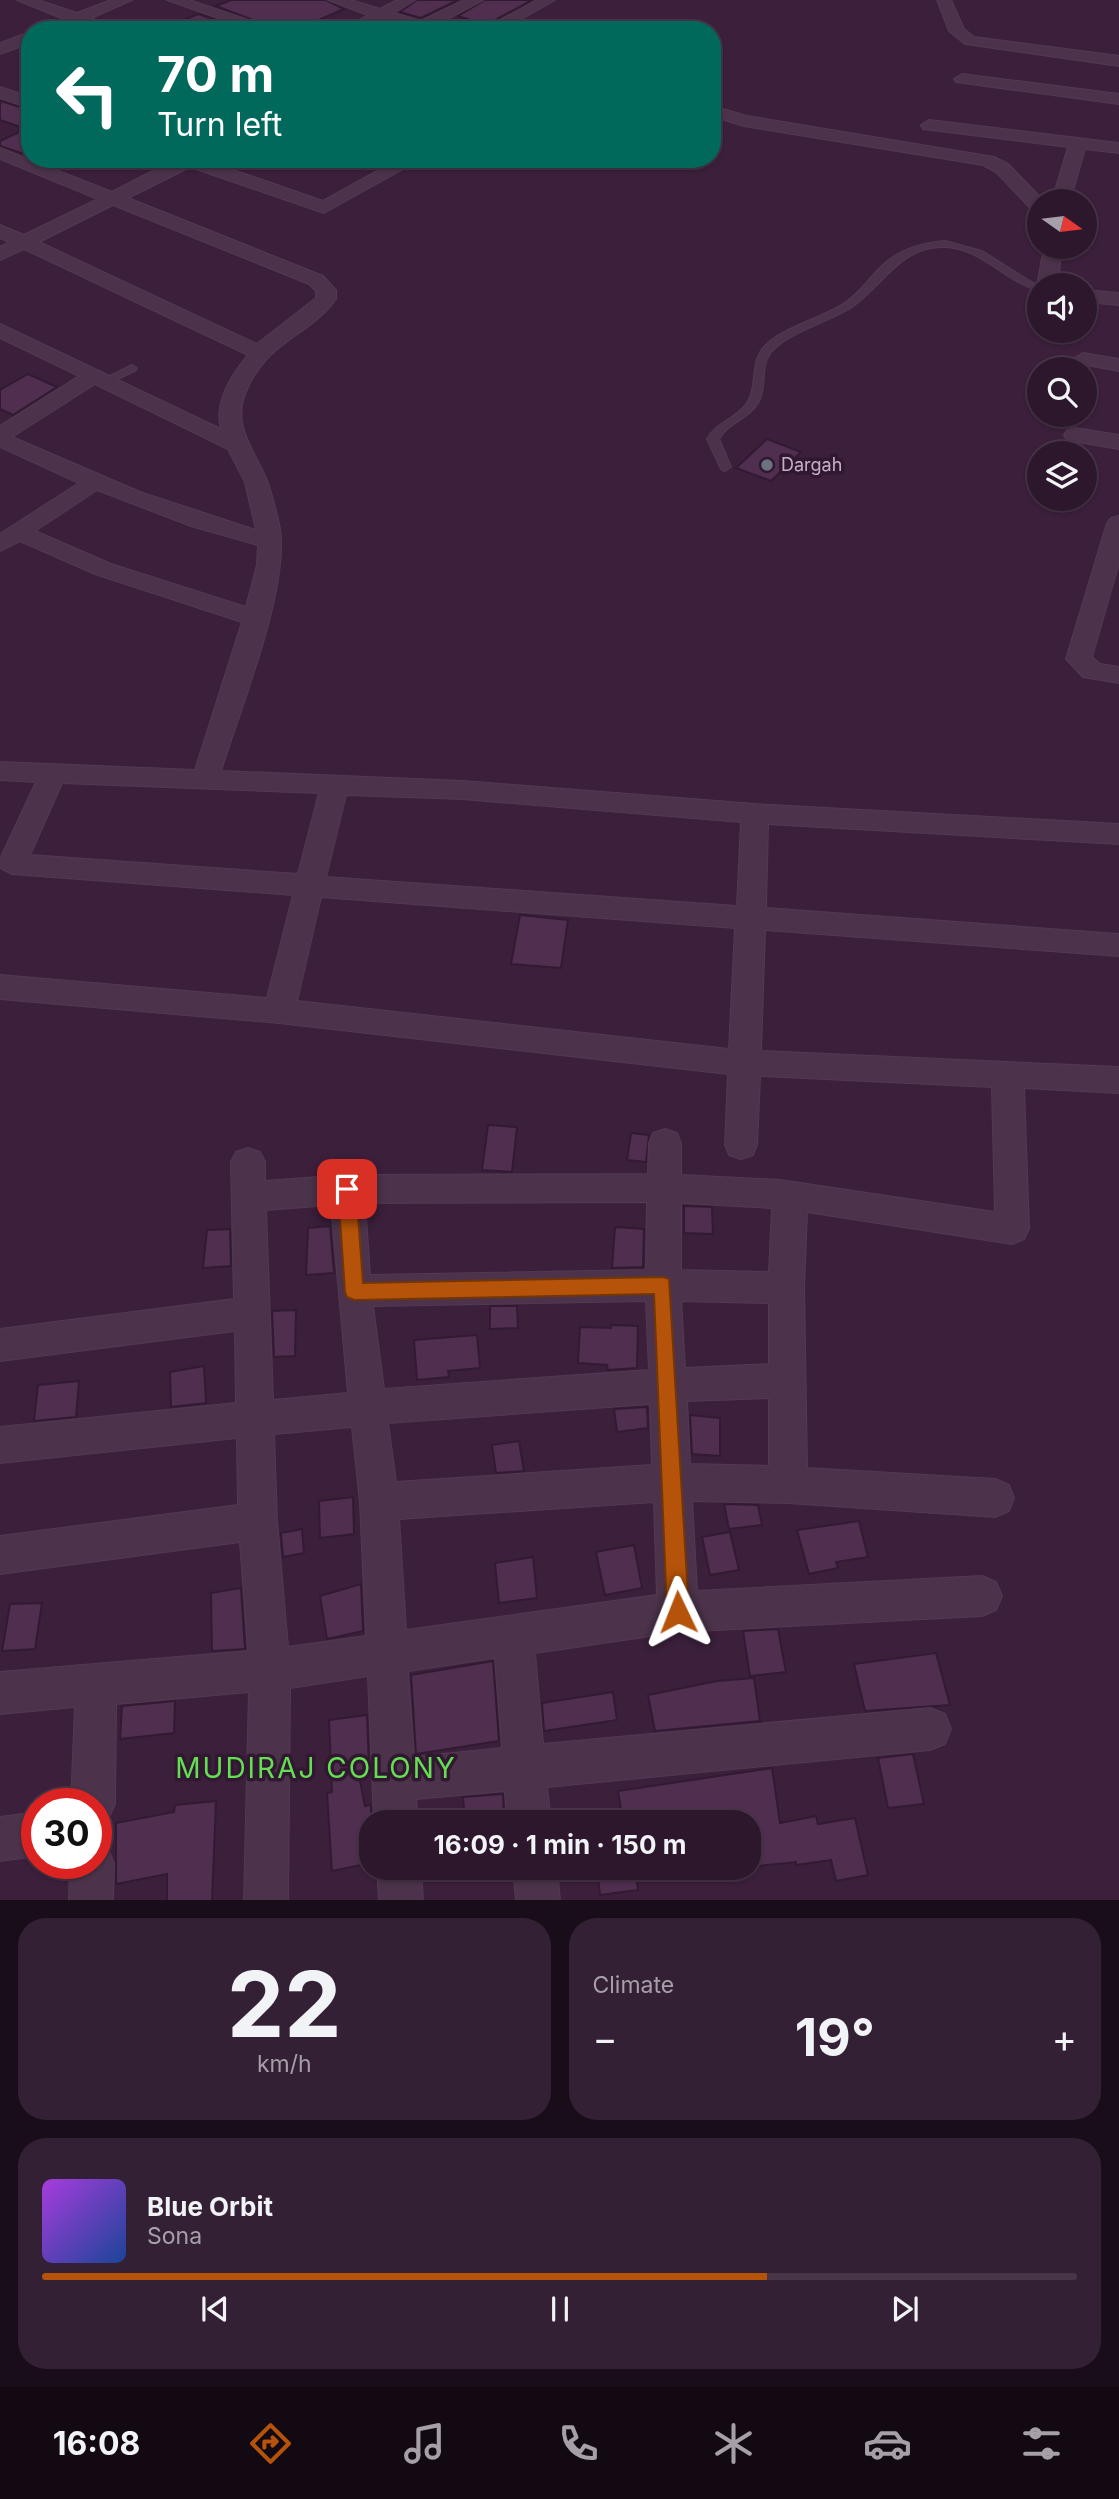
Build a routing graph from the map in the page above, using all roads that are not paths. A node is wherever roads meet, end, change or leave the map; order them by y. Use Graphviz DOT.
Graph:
graph roads {
  1 [pos="24,0"];
  2 [pos="125,0"];
  3 [pos="174,0"];
  4 [pos="408,0"];
  5 [pos="476,0"];
  6 [pos="548,0"];
  7 [pos="944,0"];
  8 [pos="341,1"];
  9 [pos="380,13"];
  10 [pos="77,18"];
  11 [pos="70,21"];
  12 [pos="86,21"];
  13 [pos="241,21"];
  14 [pos="366,21"];
  15 [pos="406,21"];
  16 [pos="440,21"];
  17 [pos="507,21"];
  18 [pos="21,40"];
  19 [pos="4,45"];
  20 [pos="1119,61"];
  21 [pos="961,79"];
  22 [pos="0,92"];
  23 [pos="1118,97"];
  24 [pos="21,100"];
  25 [pos="721,114"];
  26 [pos="929,125"];
  27 [pos="1078,143"];
  28 [pos="1119,148"];
  29 [pos="0,153"];
  30 [pos="21,162"];
  31 [pos="37,168"];
  32 [pos="172,168"];
  33 [pos="212,168"];
  34 [pos="250,168"];
  35 [pos="396,168"];
  36 [pos="236,176"];
  37 [pos="1065,189"];
  38 [pos="1027,193"];
  39 [pos="110,198"];
  40 [pos="0,231"];
  41 [pos="23,241"];
  42 [pos="0,254"];
  43 [pos="1027,284"];
  44 [pos="1097,297"];
  45 [pos="1119,299"];
  46 [pos="5,338"];
  47 [pos="260,354"];
  48 [pos="1097,361"];
  49 [pos="1119,365"];
  50 [pos="132,368"];
  51 [pos="101,378"];
  52 [pos="1075,435"];
  53 [pos="0,437"];
  54 [pos="1119,442"];
  55 [pos="237,445"];
  56 [pos="724,467"];
  57 [pos="95,482"];
  58 [pos="1119,523"];
  59 [pos="9,538"];
  60 [pos="269,541"];
  61 [pos="256,618"];
  62 [pos="1119,675"];
  63 [pos="0,771"];
  64 [pos="53,773"];
  65 [pos="205,779"];
  66 [pos="335,783"];
  67 [pos="755,814"];
  68 [pos="1119,834"];
  69 [pos="307,888"];
  70 [pos="751,920"];
  71 [pos="1119,945"];
  72 [pos="0,987"];
  73 [pos="279,1011"];
  74 [pos="745,1063"];
  75 [pos="1008,1076"];
  76 [pos="1119,1080"];
  77 [pos="664,1143"];
  78 [pos="741,1144"];
  79 [pos="665,1188"];
  80 [pos="347,1189"];
  81 [pos="780,1194"];
  82 [pos="663,1285"];
  83 [pos="786,1288"];
  84 [pos="354,1292"];
  85 [pos="251,1313"];
  86 [pos="0,1345"];
  87 [pos="787,1380"];
  88 [pos="667,1384"];
  89 [pos="367,1410"];
  90 [pos="256,1418"];
  91 [pos="0,1445"];
  92 [pos="672,1482"];
  93 [pos="788,1485"];
  94 [pos="995,1498"];
  95 [pos="379,1502"];
  96 [pos="258,1521"];
  97 [pos="0,1555"];
  98 [pos="982,1596"];
  99 [pos="678,1612"];
  100 [pos="513,1634"];
  101 [pos="385,1655"];
  102 [pos="270,1670"];
  103 [pos="96,1686"];
  104 [pos="0,1693"];
  105 [pos="930,1729"];
  106 [pos="523,1767"];
  107 [pos="393,1780"];
  108 [pos="93,1788"];
  109 [pos="395,1810"];
  110 [pos="528,1810"];
  111 [pos="21,1836"];
  112 [pos="0,1839"];
  113 [pos="92,1879"];
  114 [pos="399,1880"];
  115 [pos="536,1880"];
  116 [pos="91,1900"];
  117 [pos="266,1900"];
  118 [pos="401,1900"];
  119 [pos="538,1900"];
  1 -- 10 [label="street"];
  2 -- 10 [label="street"];
  3 -- 13 [label="street"];
  4 -- 9 [label="street"];
  5 -- 16 [label="street"];
  6 -- 17 [label="street"];
  7 -- 20 [label="street"];
  8 -- 9 [label="street"];
  9 -- 14 [label="street"];
  9 -- 15 [label="street"];
  10 -- 11 [label="street"];
  10 -- 12 [label="street"];
  18 -- 19 [label="street"];
  21 -- 23 [label="street"];
  22 -- 24 [label="street"];
  25 -- 38 [label="street"];
  26 -- 27 [label="street"];
  27 -- 28 [label="street"];
  27 -- 37 [label="street"];
  29 -- 30 [label="street"];
  31 -- 39 [label="street"];
  32 -- 39 [label="street"];
  33 -- 36 [label="street"];
  34 -- 36 [label="street"];
  35 -- 36 [label="street"];
  39 -- 41 [label="street"];
  39 -- 47 [label="street"];
  40 -- 41 [label="street"];
  41 -- 42 [label="street"];
  41 -- 47 [label="street"];
  43 -- 56 [label="lane"];
  44 -- 45 [label="street"];
  46 -- 51 [label="street"];
  47 -- 55 [label="street"];
  48 -- 49 [label="street"];
  50 -- 51 [label="lane"];
  51 -- 53 [label="street"];
  51 -- 55 [label="street"];
  52 -- 54 [label="street"];
  53 -- 57 [label="street"];
  55 -- 60 [label="street"];
  57 -- 59 [label="street"];
  57 -- 60 [label="street"];
  58 -- 62 [label="street"];
  59 -- 61 [label="street"];
  60 -- 61 [label="street"];
  61 -- 65 [label="street"];
  63 -- 64 [label="street"];
  64 -- 65 [label="street"];
  64 -- 69 [label="street"];
  65 -- 66 [label="street"];
  66 -- 67 [label="street"];
  66 -- 69 [label="street"];
  67 -- 68 [label="street"];
  67 -- 70 [label="street"];
  69 -- 70 [label="street"];
  69 -- 73 [label="street"];
  70 -- 71 [label="street"];
  70 -- 74 [label="street"];
  72 -- 73 [label="street"];
  73 -- 74 [label="street"];
  74 -- 75 [label="street"];
  74 -- 78 [label="street"];
  75 -- 76 [label="street"];
  75 -- 81 [label="street"];
  77 -- 79 [label="street"];
  79 -- 80 [label="street"];
  79 -- 81 [label="street"];
  79 -- 82 [label="street"];
  80 -- 84 [label="street"];
  80 -- 85 [label="street"];
  81 -- 83 [label="street"];
  82 -- 83 [label="street"];
  82 -- 84 [label="street"];
  82 -- 88 [label="street"];
  83 -- 87 [label="street"];
  84 -- 89 [label="street"];
  85 -- 86 [label="street"];
  85 -- 90 [label="street"];
  87 -- 88 [label="street"];
  87 -- 93 [label="street"];
  88 -- 89 [label="street"];
  88 -- 92 [label="street"];
  89 -- 90 [label="street"];
  89 -- 95 [label="street"];
  90 -- 91 [label="street"];
  90 -- 96 [label="street"];
  92 -- 93 [label="street"];
  92 -- 95 [label="street"];
  92 -- 99 [label="street"];
  93 -- 94 [label="street"];
  95 -- 101 [label="street"];
  96 -- 97 [label="street"];
  96 -- 102 [label="street"];
  98 -- 99 [label="street"];
  99 -- 100 [label="street"];
  100 -- 101 [label="street"];
  100 -- 106 [label="street"];
  101 -- 102 [label="street"];
  101 -- 107 [label="street"];
  102 -- 103 [label="street"];
  102 -- 117 [label="street"];
  103 -- 104 [label="street"];
  103 -- 108 [label="street"];
  105 -- 106 [label="street"];
  106 -- 107 [label="street"];
  106 -- 110 [label="street"];
  107 -- 109 [label="street"];
  111 -- 112 [label="street"];
  113 -- 116 [label="street"];
  114 -- 118 [label="street"];
  115 -- 119 [label="street"];
}
